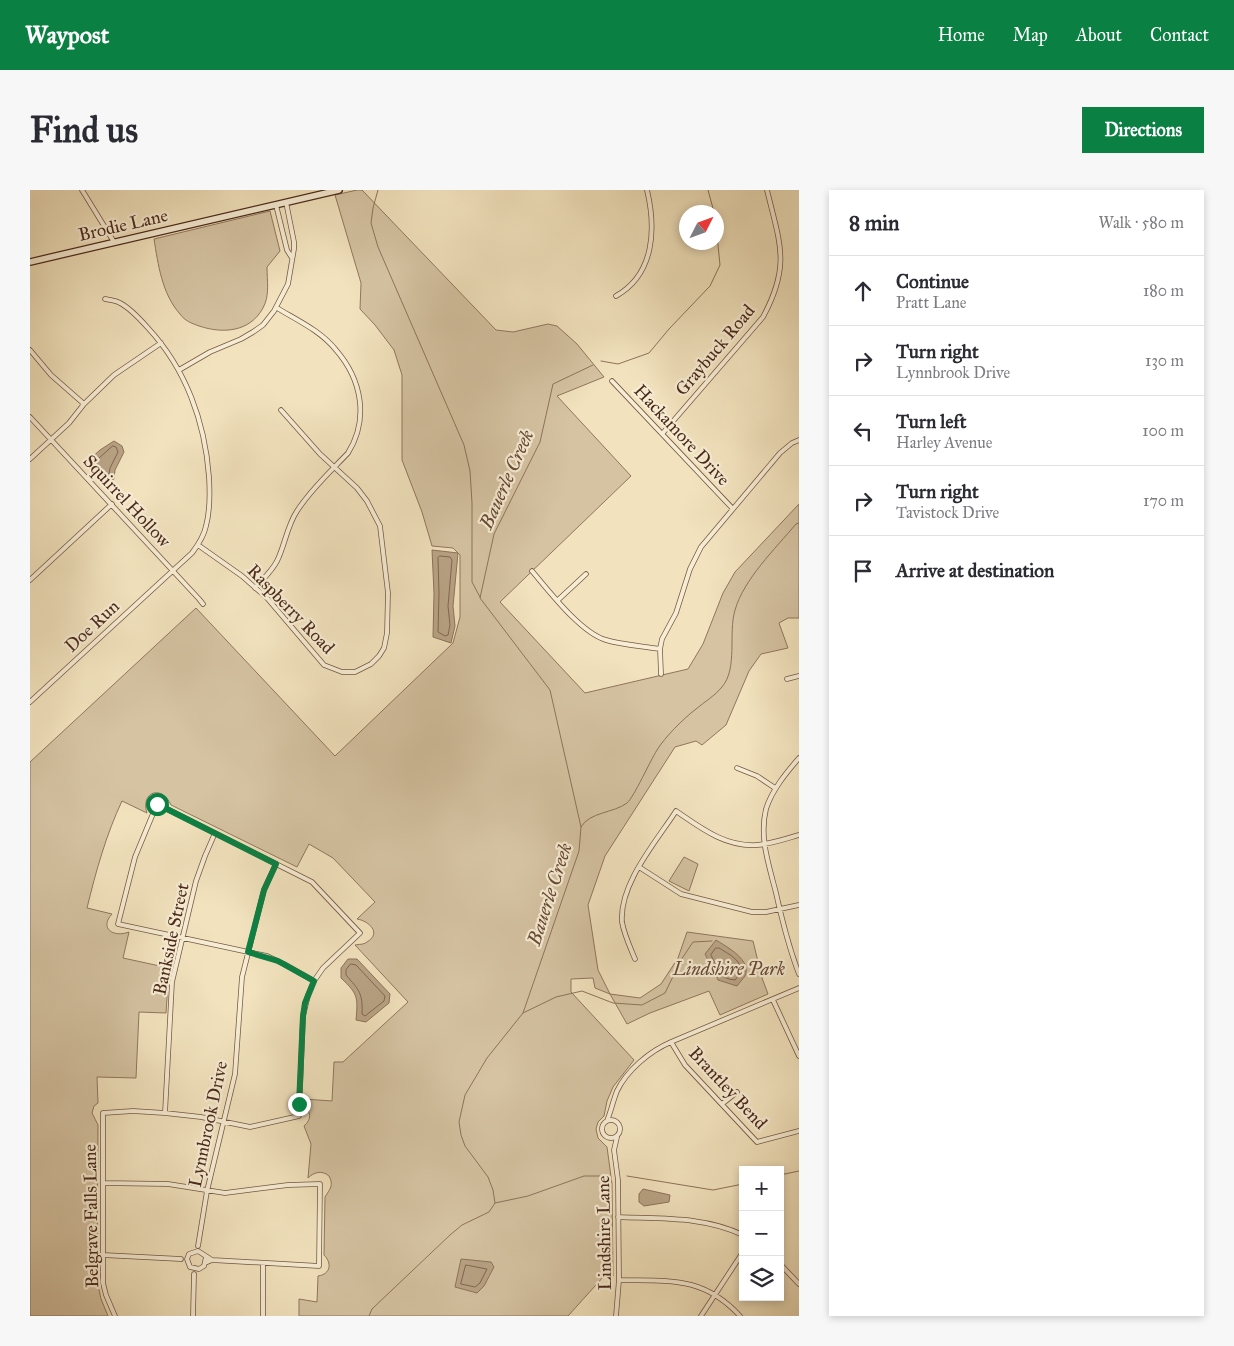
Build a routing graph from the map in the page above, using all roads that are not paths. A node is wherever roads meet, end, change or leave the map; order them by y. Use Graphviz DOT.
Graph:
graph roads {
  1 [pos="82,190"];
  2 [pos="339,190"];
  3 [pos="647,190"];
  4 [pos="767,190"];
  5 [pos="286,202"];
  6 [pos="276,205"];
  7 [pos="114,242"];
  8 [pos="292,258"];
  9 [pos="30,262"];
  10 [pos="616,296"];
  11 [pos="105,299"];
  12 [pos="277,308"];
  13 [pos="161,343"];
  14 [pos="30,350"];
  15 [pos="178,370"];
  16 [pos="612,380"];
  17 [pos="84,404"];
  18 [pos="281,410"];
  19 [pos="30,417"];
  20 [pos="662,434"];
  21 [pos="51,440"];
  22 [pos="799,440"];
  23 [pos="30,459"];
  24 [pos="334,468"];
  25 [pos="112,504"];
  26 [pos="733,509"];
  27 [pos="198,545"];
  28 [pos="172,570"];
  29 [pos="532,571"];
  30 [pos="586,574"];
  31 [pos="30,580"];
  32 [pos="256,588"];
  33 [pos="558,600"];
  34 [pos="203,604"];
  35 [pos="660,649"];
  36 [pos="661,674"];
  37 [pos="799,676"];
  38 [pos="787,679"];
  39 [pos="30,702"];
  40 [pos="799,758"];
  41 [pos="737,768"];
  42 [pos="775,788"];
  43 [pos="215,833"];
  44 [pos="799,835"];
  45 [pos="764,844"];
  46 [pos="276,864"];
  47 [pos="639,868"];
  48 [pos="799,904"];
  49 [pos="780,909"];
  50 [pos="182,938"];
  51 [pos="248,952"];
  52 [pos="635,958"];
  53 [pos="799,974"];
  54 [pos="314,981"];
  55 [pos="799,988"];
  56 [pos="773,1000"];
  57 [pos="671,1042"];
  58 [pos="799,1056"];
  59 [pos="736,1092"];
  60 [pos="722,1104"];
  61 [pos="611,1108"];
  62 [pos="165,1113"];
  63 [pos="607,1121"];
  64 [pos="224,1122"];
  65 [pos="616,1122"];
  66 [pos="799,1132"];
  67 [pos="617,1137"];
  68 [pos="608,1138"];
  69 [pos="614,1150"];
  70 [pos="103,1183"];
  71 [pos="207,1190"];
  72 [pos="618,1217"];
  73 [pos="739,1233"];
  74 [pos="198,1246"];
  75 [pos="195,1251"];
  76 [pos="200,1251"];
  77 [pos="103,1255"];
  78 [pos="188,1256"];
  79 [pos="740,1256"];
  80 [pos="206,1257"];
  81 [pos="181,1259"];
  82 [pos="212,1260"];
  83 [pos="187,1262"];
  84 [pos="205,1263"];
  85 [pos="263,1263"];
  86 [pos="192,1268"];
  87 [pos="784,1268"];
  88 [pos="199,1269"];
  89 [pos="194,1274"];
  90 [pos="619,1280"];
  91 [pos="799,1284"];
  92 [pos="716,1295"];
  93 [pos="115,1316"];
  94 [pos="193,1316"];
  95 [pos="263,1316"];
  96 [pos="616,1316"];
  97 [pos="701,1316"];
  98 [pos="740,1316"];
  1 -- 7 [label="street"];
  2 -- 5 [label="main road, Brodie Lane"];
  3 -- 10 [label="street"];
  4 -- 20 [label="street, Graybuck Road"];
  5 -- 6 [label="main road, Brodie Lane"];
  5 -- 8 [label="street"];
  6 -- 7 [label="main road, Brodie Lane"];
  6 -- 8 [label="street"];
  7 -- 9 [label="main road, Brodie Lane"];
  8 -- 12 [label="street"];
  11 -- 13 [label="street"];
  12 -- 15 [label="street"];
  12 -- 24 [label="street"];
  13 -- 15 [label="street"];
  13 -- 17 [label="street"];
  14 -- 17 [label="street"];
  15 -- 27 [label="street"];
  16 -- 20 [label="street, Hackamore Drive"];
  17 -- 21 [label="street"];
  18 -- 24 [label="street, Raspberry Road"];
  19 -- 21 [label="street, Squirrel Hollow"];
  20 -- 26 [label="street, Hackamore Drive"];
  21 -- 23 [label="street"];
  21 -- 25 [label="street, Squirrel Hollow"];
  22 -- 26 [label="street"];
  24 -- 32 [label="street"];
  24 -- 32 [label="street, Raspberry Road"];
  25 -- 28 [label="street, Squirrel Hollow"];
  25 -- 31 [label="street"];
  26 -- 35 [label="street"];
  27 -- 28 [label="street, Doe Run"];
  27 -- 32 [label="street, Raspberry Road"];
  28 -- 34 [label="street, Squirrel Hollow"];
  28 -- 39 [label="street, Doe Run"];
  29 -- 33 [label="street"];
  30 -- 33 [label="street"];
  33 -- 35 [label="street"];
  35 -- 36 [label="street"];
  37 -- 38 [label="street"];
  40 -- 42 [label="street"];
  41 -- 42 [label="street"];
  42 -- 45 [label="street"];
  43 -- 46 [label="street"];
  43 -- 50 [label="street, Bankside Street"];
  43 -- 50 [label="street"];
  44 -- 45 [label="street"];
  45 -- 47 [label="street"];
  45 -- 49 [label="street"];
  46 -- 51 [label="street, Lynnbrook Drive"];
  46 -- 54 [label="street"];
  47 -- 49 [label="street"];
  47 -- 52 [label="street"];
  48 -- 49 [label="street"];
  49 -- 53 [label="street"];
  50 -- 51 [label="street"];
  50 -- 62 [label="street, Bankside Street"];
  51 -- 54 [label="street"];
  51 -- 64 [label="street, Lynnbrook Drive"];
  54 -- 64 [label="street"];
  55 -- 56 [label="street, Lindshire Lane"];
  56 -- 57 [label="street, Lindshire Lane"];
  56 -- 58 [label="street"];
  57 -- 60 [label="street, Brantley Bend"];
  57 -- 61 [label="street, Lindshire Lane"];
  59 -- 60 [label="street"];
  60 -- 66 [label="street, Brantley Bend"];
  61 -- 63 [label="street, Lindshire Lane"];
  61 -- 65 [label="street, Lindshire Lane"];
  62 -- 64 [label="street"];
  62 -- 70 [label="street, Belgrave Falls Lane"];
  63 -- 65 [label="street"];
  63 -- 68 [label="street, Lindshire Lane"];
  64 -- 71 [label="street, Lynnbrook Drive"];
  65 -- 67 [label="street, Lindshire Lane"];
  67 -- 68 [label="street"];
  67 -- 69 [label="street, Lindshire Lane"];
  68 -- 69 [label="street, Lindshire Lane"];
  69 -- 72 [label="street, Lindshire Lane"];
  70 -- 71 [label="street"];
  70 -- 77 [label="street, Belgrave Falls Lane"];
  71 -- 74 [label="street, Lynnbrook Drive"];
  71 -- 85 [label="street"];
  72 -- 73 [label="street"];
  72 -- 90 [label="street, Lindshire Lane"];
  74 -- 75 [label="street, Lynnbrook Drive"];
  74 -- 76 [label="street"];
  75 -- 76 [label="street"];
  75 -- 78 [label="street"];
  76 -- 80 [label="street"];
  77 -- 81 [label="street"];
  77 -- 93 [label="street, Belgrave Falls Lane"];
  78 -- 81 [label="street"];
  78 -- 83 [label="street"];
  79 -- 92 [label="street"];
  80 -- 82 [label="street"];
  80 -- 84 [label="street"];
  81 -- 83 [label="street"];
  82 -- 84 [label="street"];
  82 -- 85 [label="street"];
  83 -- 86 [label="street"];
  84 -- 88 [label="street"];
  85 -- 95 [label="street"];
  86 -- 88 [label="street"];
  86 -- 89 [label="street"];
  87 -- 91 [label="street"];
  88 -- 89 [label="street"];
  89 -- 94 [label="street"];
  90 -- 92 [label="street"];
  90 -- 96 [label="street, Lindshire Lane"];
  92 -- 97 [label="street"];
  92 -- 98 [label="street"];
}
